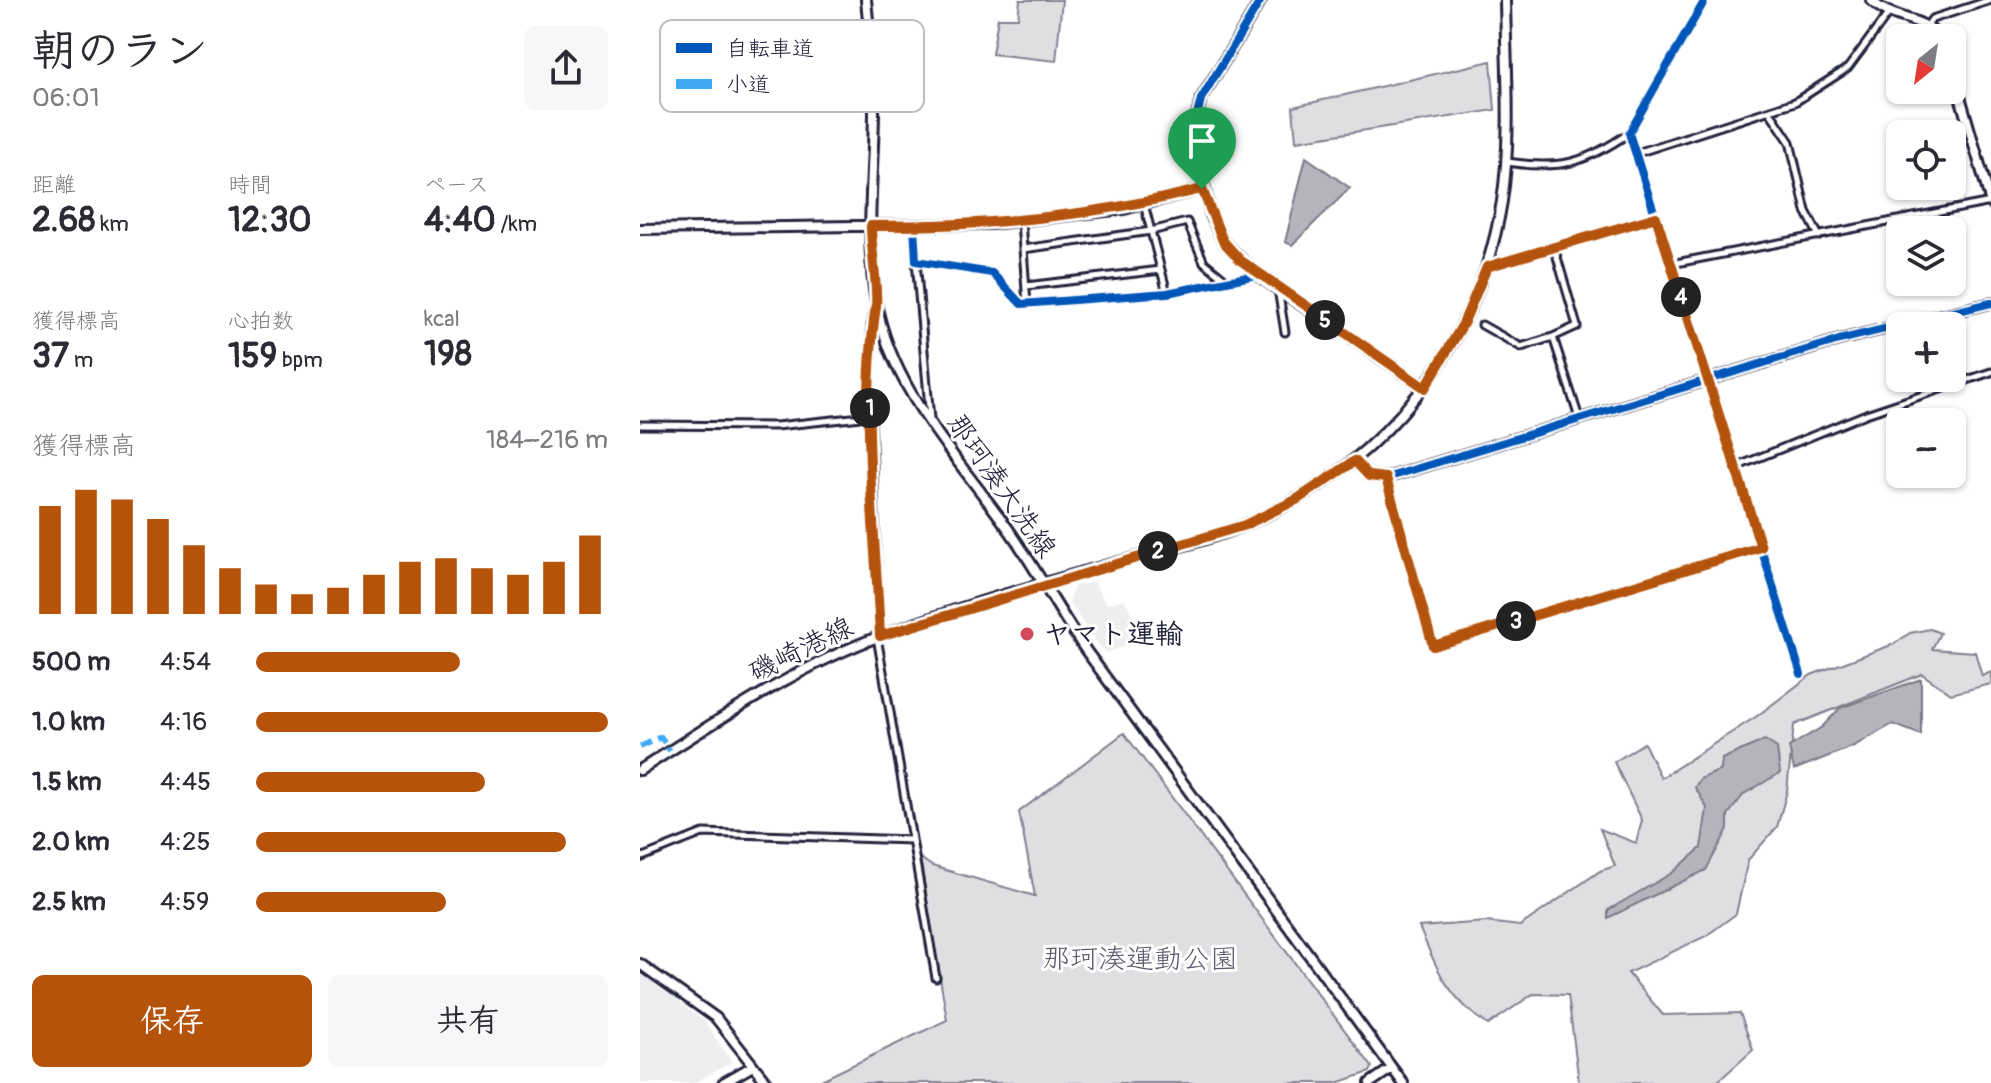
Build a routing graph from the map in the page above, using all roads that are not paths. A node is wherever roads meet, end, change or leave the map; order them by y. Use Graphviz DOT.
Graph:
graph roads {
  1 [pos="866,0"];
  2 [pos="1261,0"];
  3 [pos="1505,0"];
  4 [pos="1705,0"];
  5 [pos="1871,0"];
  6 [pos="1991,0"];
  7 [pos="1888,14"];
  8 [pos="869,20"];
  9 [pos="1920,24"];
  10 [pos="1928,24"];
  11 [pos="1964,104"];
  12 [pos="872,112"];
  13 [pos="1770,112"];
  14 [pos="1629,133"];
  15 [pos="1637,153"];
  16 [pos="1506,162"];
  17 [pos="1988,175"];
  18 [pos="1202,189"];
  19 [pos="1991,202"];
  20 [pos="1144,204"];
  21 [pos="1656,217"];
  22 [pos="1021,220"];
  23 [pos="871,226"];
  24 [pos="914,226"];
  25 [pos="640,229"];
  26 [pos="1151,231"];
  27 [pos="1819,236"];
  28 [pos="1554,247"];
  29 [pos="1023,249"];
  30 [pos="916,261"];
  31 [pos="1671,264"];
  32 [pos="1487,267"];
  33 [pos="1161,270"];
  34 [pos="1257,275"];
  35 [pos="1227,281"];
  36 [pos="1026,286"];
  37 [pos="1278,288"];
  38 [pos="1167,293"];
  39 [pos="1991,303"];
  40 [pos="1027,304"];
  41 [pos="876,305"];
  42 [pos="1482,325"];
  43 [pos="1285,332"];
  44 [pos="1553,337"];
  45 [pos="1991,372"];
  46 [pos="1707,380"];
  47 [pos="1425,388"];
  48 [pos="871,416"];
  49 [pos="1579,419"];
  50 [pos="640,425"];
  51 [pos="931,425"];
  52 [pos="1355,461"];
  53 [pos="1736,467"];
  54 [pos="1386,478"];
  55 [pos="1761,547"];
  56 [pos="1042,585"];
  57 [pos="879,636"];
  58 [pos="1801,674"];
  59 [pos="640,770"];
  60 [pos="911,840"];
  61 [pos="640,858"];
  62 [pos="640,964"];
  63 [pos="936,978"];
  64 [pos="751,1067"];
  65 [pos="1392,1068"];
  66 [pos="723,1083"];
  67 [pos="767,1083"];
  68 [pos="1370,1083"];
  69 [pos="1403,1083"];
  1 -- 8 [label="main road, 那珂湊大洗線"];
  2 -- 18 [label="main road"];
  3 -- 16 [label="main road, 磯崎港線"];
  4 -- 14 [label="street"];
  5 -- 7 [label="main road"];
  6 -- 10 [label="street"];
  7 -- 9 [label="main road"];
  7 -- 13 [label="street"];
  11 -- 17 [label="main road"];
  12 -- 23 [label="main road, 那珂湊大洗線"];
  13 -- 15 [label="street"];
  13 -- 27 [label="street"];
  14 -- 15 [label="street"];
  14 -- 16 [label="street"];
  15 -- 21 [label="street"];
  16 -- 32 [label="main road, 磯崎港線"];
  17 -- 19 [label="main road"];
  18 -- 20 [label="main road"];
  18 -- 34 [label="main road"];
  19 -- 27 [label="street"];
  20 -- 22 [label="main road"];
  20 -- 26 [label="street"];
  21 -- 28 [label="street"];
  21 -- 31 [label="street"];
  22 -- 24 [label="main road"];
  22 -- 29 [label="street"];
  23 -- 24 [label="main road"];
  23 -- 25 [label="main road"];
  23 -- 41 [label="main road, 那珂湊大洗線"];
  24 -- 30 [label="street"];
  26 -- 29 [label="street"];
  26 -- 33 [label="street"];
  26 -- 35 [label="street"];
  27 -- 31 [label="street"];
  28 -- 32 [label="street"];
  28 -- 44 [label="street"];
  29 -- 36 [label="street"];
  30 -- 40 [label="street"];
  30 -- 51 [label="street"];
  31 -- 46 [label="street"];
  32 -- 47 [label="main road, 磯崎港線"];
  33 -- 36 [label="street"];
  33 -- 38 [label="street"];
  34 -- 35 [label="street"];
  34 -- 37 [label="main road"];
  35 -- 38 [label="street"];
  36 -- 40 [label="street"];
  37 -- 43 [label="street"];
  37 -- 47 [label="main road"];
  38 -- 40 [label="street"];
  39 -- 46 [label="main road"];
  41 -- 48 [label="street"];
  41 -- 51 [label="main road, 那珂湊大洗線"];
  42 -- 44 [label="street"];
  44 -- 49 [label="street"];
  45 -- 53 [label="street"];
  46 -- 49 [label="main road"];
  46 -- 53 [label="street"];
  47 -- 52 [label="main road, 磯崎港線"];
  48 -- 50 [label="street"];
  48 -- 57 [label="street"];
  49 -- 54 [label="main road"];
  51 -- 56 [label="main road, 那珂湊大洗線"];
  52 -- 54 [label="main road"];
  52 -- 56 [label="main road, 磯崎港線"];
  53 -- 55 [label="street"];
  54 -- 55 [label="street"];
  55 -- 58 [label="street"];
  56 -- 57 [label="main road, 磯崎港線"];
  56 -- 65 [label="main road, 那珂湊大洗線"];
  57 -- 59 [label="main road, 磯崎港線"];
  57 -- 60 [label="street"];
  60 -- 61 [label="street"];
  60 -- 63 [label="street"];
  62 -- 64 [label="main road"];
  64 -- 66 [label="main road"];
  64 -- 67 [label="main road"];
  65 -- 68 [label="main road"];
  65 -- 69 [label="main road, 那珂湊大洗線"];
}
